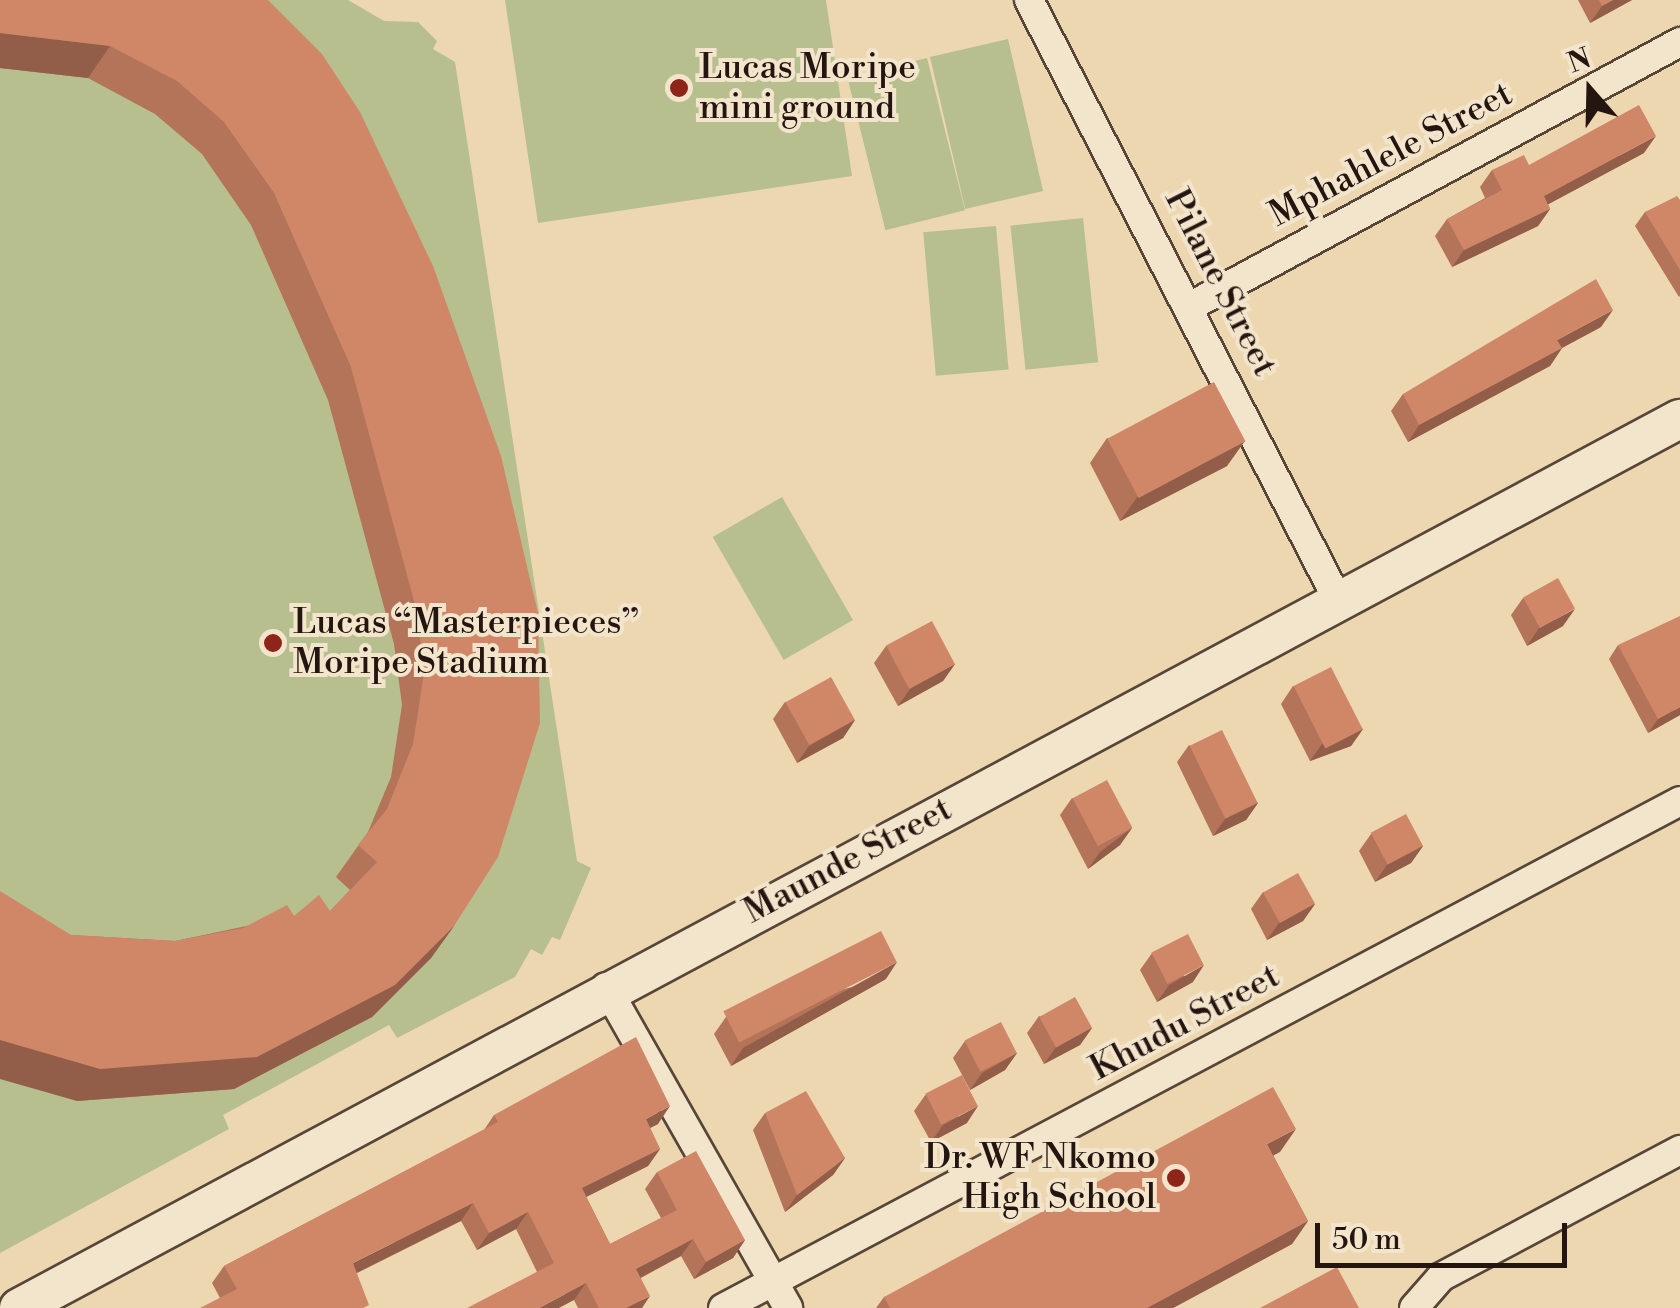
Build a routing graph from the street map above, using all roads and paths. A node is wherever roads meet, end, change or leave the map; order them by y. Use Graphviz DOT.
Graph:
graph roads {
  1 [pos="1028,0"];
  2 [pos="1680,42"];
  3 [pos="1191,306"];
  4 [pos="1680,419"];
  5 [pos="1340,604"];
  6 [pos="1680,801"];
  7 [pos="606,987"];
  8 [pos="1680,1150"];
  9 [pos="773,1280"];
  10 [pos="19,1308"];
  11 [pos="723,1308"];
  12 [pos="788,1308"];
  13 [pos="1414,1308"];
  1 -- 3 [label="street, Pilane Street"];
  2 -- 3 [label="street, Mphahlele Street"];
  3 -- 5 [label="street, Pilane Street"];
  4 -- 5 [label="street, Maunde Street"];
  5 -- 7 [label="street, Maunde Street"];
  6 -- 9 [label="street, Khudu Street"];
  7 -- 9 [label="street"];
  7 -- 10 [label="street, Maunde Street"];
  8 -- 13 [label="street"];
  9 -- 11 [label="street, Khudu Street"];
  9 -- 12 [label="street"];
}
